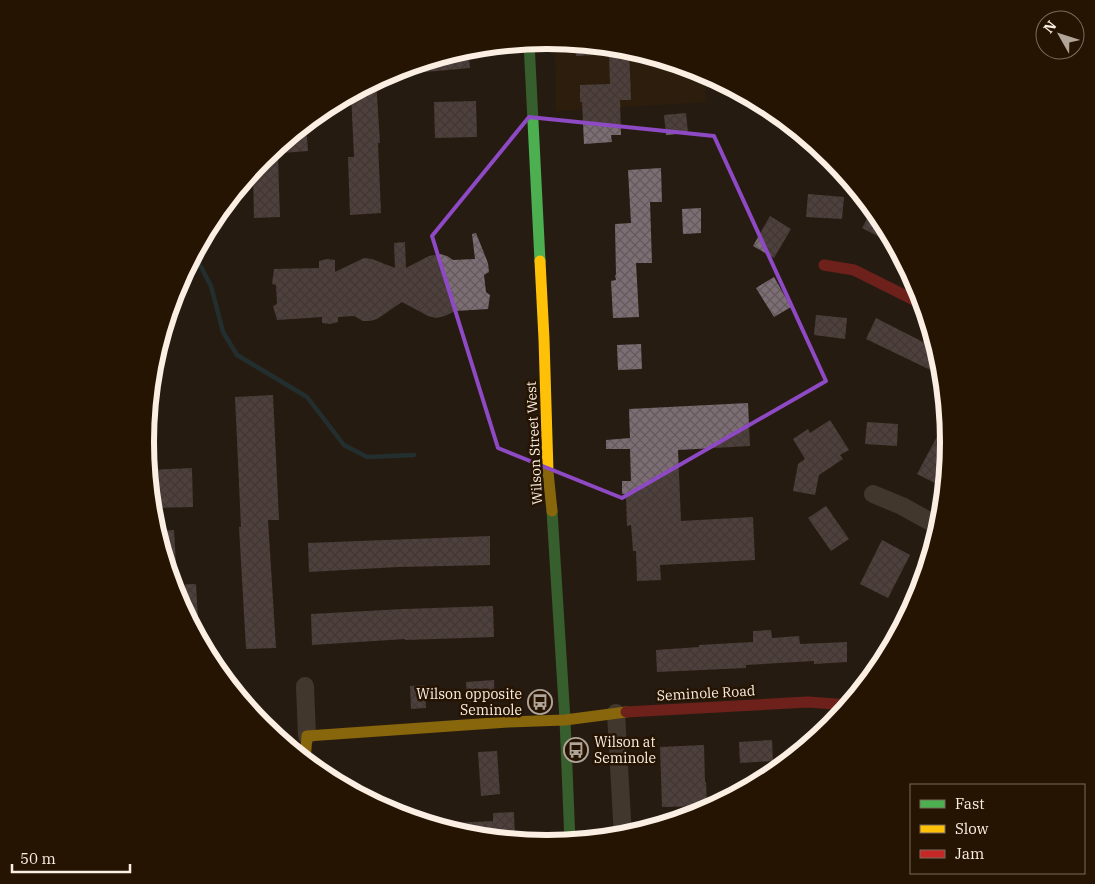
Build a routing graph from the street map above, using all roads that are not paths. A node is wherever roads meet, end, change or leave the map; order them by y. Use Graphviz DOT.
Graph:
graph roads {
  1 [pos="529,50"];
  2 [pos="824,265"];
  3 [pos="914,300"];
  4 [pos="874,494"];
  5 [pos="932,523"];
  6 [pos="305,686"];
  7 [pos="840,704"];
  8 [pos="616,714"];
  9 [pos="565,720"];
  10 [pos="307,736"];
  11 [pos="306,752"];
  12 [pos="623,828"];
  13 [pos="570,834"];
  1 -- 9 [label="main road, Wilson Street West"];
  2 -- 3 [label="main road"];
  4 -- 5 [label="street"];
  6 -- 10 [label="street"];
  7 -- 8 [label="main road, Seminole Road"];
  8 -- 9 [label="main road, Seminole Road"];
  8 -- 12 [label="street"];
  9 -- 10 [label="main road, Seminole Road"];
  9 -- 13 [label="main road, Wilson Street West"];
  10 -- 11 [label="main road"];
}
